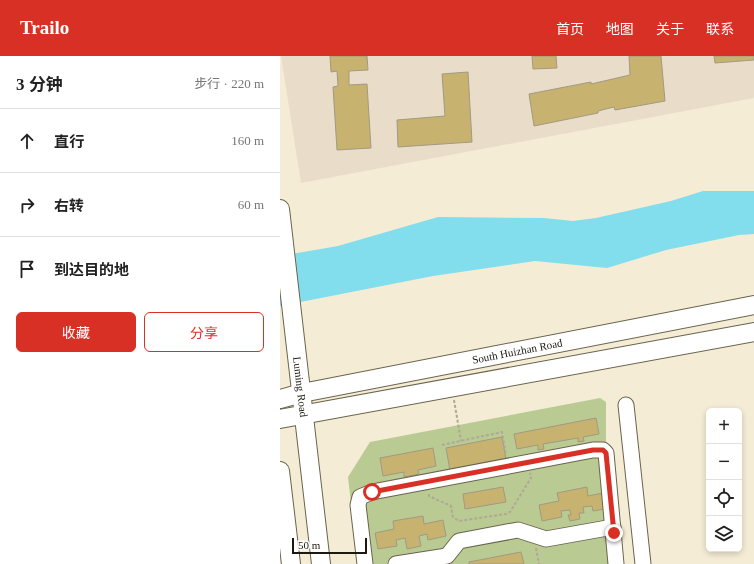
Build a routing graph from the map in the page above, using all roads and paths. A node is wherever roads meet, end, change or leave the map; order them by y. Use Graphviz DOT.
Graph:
graph roads {
  1 [pos="280,209"];
  2 [pos="754,305"];
  3 [pos="754,332"];
  4 [pos="452,387"];
  5 [pos="302,393"];
  6 [pos="280,399"];
  7 [pos="626,405"];
  8 [pos="304,414"];
  9 [pos="280,420"];
  10 [pos="461,440"];
  11 [pos="442,445"];
  12 [pos="527,462"];
  13 [pos="508,466"];
  14 [pos="280,471"];
  15 [pos="427,481"];
  16 [pos="613,527"];
  17 [pos="448,560"];
  18 [pos="291,564"];
  19 [pos="321,564"];
  20 [pos="364,564"];
  21 [pos="396,564"];
  22 [pos="616,564"];
  23 [pos="643,564"];
  1 -- 5 [label="main road, Luming Road"];
  2 -- 5 [label="main road, South Huizhan Road"];
  3 -- 4 [label="main road"];
  4 -- 8 [label="main road"];
  4 -- 10 [label="path"];
  5 -- 6 [label="main road, South Huizhan Road"];
  5 -- 8 [label="main road, Luming Road"];
  7 -- 23 [label="street"];
  8 -- 9 [label="main road"];
  8 -- 19 [label="main road, Luming Road"];
  10 -- 11 [label="path"];
  10 -- 13 [label="path"];
  12 -- 13 [label="street"];
  12 -- 15 [label="path"];
  12 -- 16 [label="street"];
  13 -- 15 [label="street"];
  14 -- 18 [label="main road"];
  15 -- 20 [label="street"];
  16 -- 17 [label="street"];
  16 -- 22 [label="street"];
  17 -- 21 [label="street"];
}
